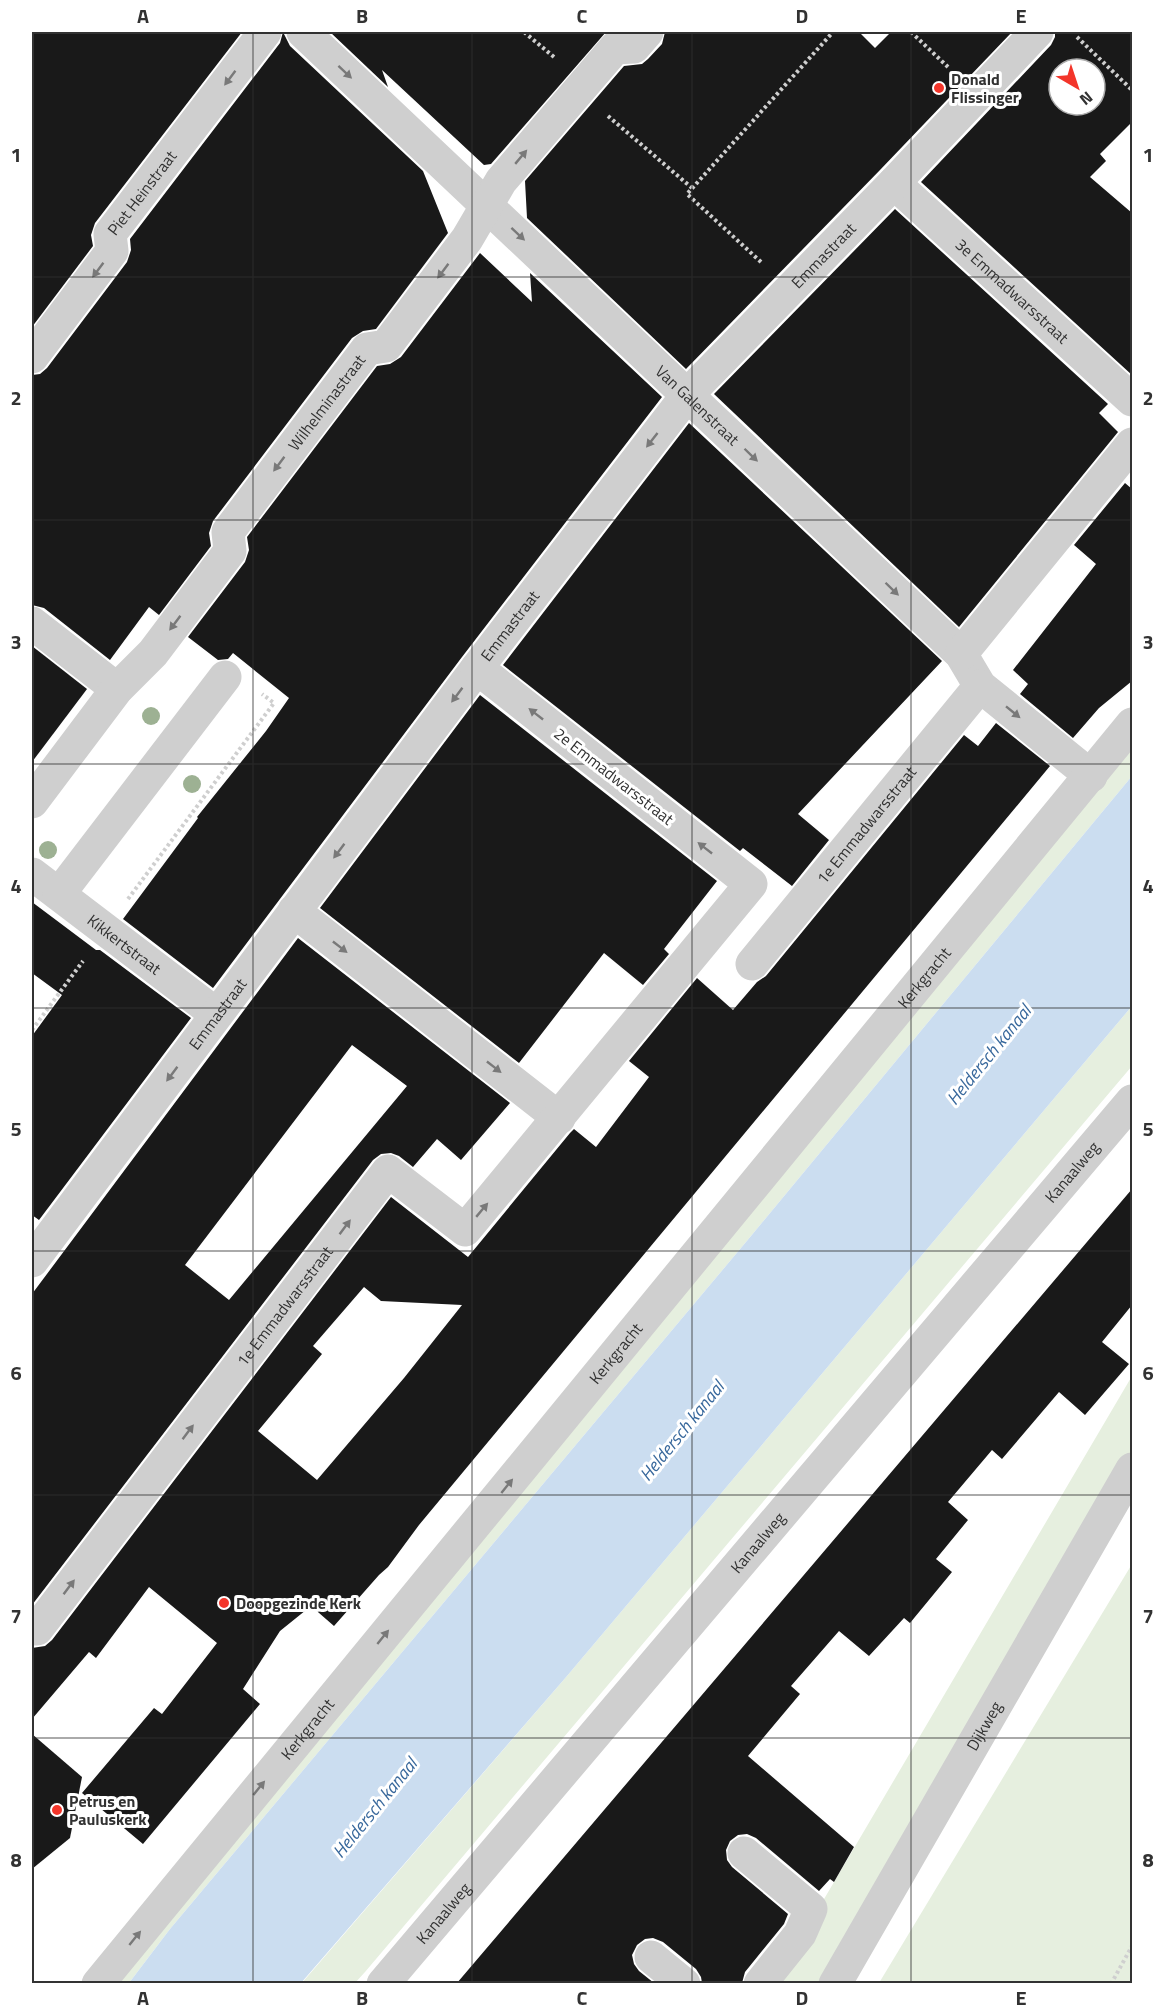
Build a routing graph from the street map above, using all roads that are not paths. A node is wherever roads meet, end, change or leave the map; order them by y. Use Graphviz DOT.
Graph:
graph roads {
  1 [pos="265,32"];
  2 [pos="303,32"];
  3 [pos="647,32"];
  4 [pos="1037,32"];
  5 [pos="894,183"];
  6 [pos="487,204"];
  7 [pos="32,357"];
  8 [pos="688,394"];
  9 [pos="1132,400"];
  10 [pos="1132,444"];
  11 [pos="32,623"];
  12 [pos="960,654"];
  13 [pos="477,668"];
  14 [pos="225,677"];
  15 [pos="980,686"];
  16 [pos="117,689"];
  17 [pos="1132,724"];
  18 [pos="1091,776"];
  19 [pos="32,802"];
  20 [pos="32,874"];
  21 [pos="751,884"];
  22 [pos="59,894"];
  23 [pos="294,911"];
  24 [pos="752,964"];
  25 [pos="216,1014"];
  26 [pos="1132,1101"];
  27 [pos="559,1118"];
  28 [pos="32,1261"];
  29 [pos="1132,1469"];
  30 [pos="32,1629"];
  31 [pos="744,1853"];
  32 [pos="651,1957"];
  33 [pos="98,1983"];
  34 [pos="383,1983"];
  35 [pos="684,1983"];
  36 [pos="760,1983"];
  37 [pos="835,1983"];
  1 -- 7 [label="street, Piet Heinstraat, one-way"];
  2 -- 6 [label="street, Van Galenstraat, one-way"];
  6 -- 3 [label="street, Wilhelminastraat, one-way"];
  4 -- 5 [label="street, Emmastraat"];
  5 -- 8 [label="street, Emmastraat"];
  5 -- 9 [label="street, 3e Emmadwarsstraat"];
  6 -- 8 [label="street, Van Galenstraat, one-way"];
  6 -- 16 [label="street, Wilhelminastraat, one-way"];
  8 -- 12 [label="street, Van Galenstraat, one-way"];
  8 -- 13 [label="street, Emmastraat, one-way"];
  10 -- 12 [label="street"];
  11 -- 16 [label="street"];
  12 -- 15 [label="street, Van Galenstraat"];
  21 -- 13 [label="street, 2e Emmadwarsstraat, one-way"];
  13 -- 23 [label="street, Emmastraat, one-way"];
  14 -- 22 [label="street"];
  15 -- 18 [label="street, Van Galenstraat, one-way"];
  15 -- 24 [label="street, 1e Emmadwarsstraat"];
  16 -- 19 [label="street, Wilhelminastraat"];
  17 -- 18 [label="street, Kerkgracht"];
  33 -- 18 [label="street, Kerkgracht, one-way"];
  20 -- 22 [label="street, Kikkertstraat"];
  21 -- 27 [label="street, 1e Emmadwarsstraat"];
  22 -- 25 [label="street, Kikkertstraat"];
  23 -- 25 [label="street, Emmastraat"];
  23 -- 27 [label="street, one-way"];
  25 -- 28 [label="street, Emmastraat, one-way"];
  26 -- 34 [label="street, Kanaalweg"];
  30 -- 27 [label="street, 1e Emmadwarsstraat, one-way"];
  29 -- 37 [label="street, Dijkweg"];
  31 -- 36 [label="street"];
  32 -- 35 [label="street"];
}
